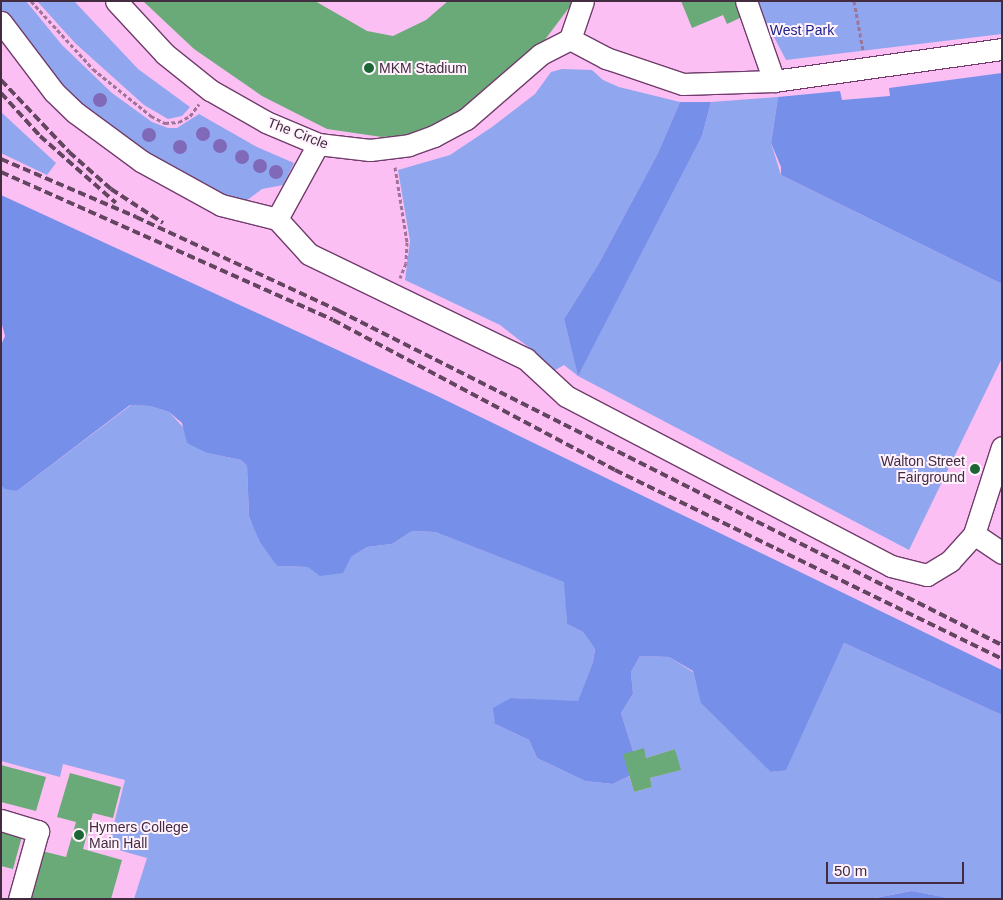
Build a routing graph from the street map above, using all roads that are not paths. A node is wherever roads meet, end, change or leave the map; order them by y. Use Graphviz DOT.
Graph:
graph roads {
  1 [pos="116,1"];
  2 [pos="583,1"];
  3 [pos="746,1"];
  4 [pos="1,22"];
  5 [pos="570,38"];
  6 [pos="1002,48"];
  7 [pos="774,81"];
  8 [pos="318,144"];
  9 [pos="277,219"];
  10 [pos="1002,447"];
  11 [pos="974,534"];
  12 [pos="1002,553"];
  13 [pos="1,820"];
  14 [pos="19,899"];
  1 -- 8 [label="lane, The Circle"];
  2 -- 5 [label="lane"];
  3 -- 7 [label="lane"];
  4 -- 9 [label="lane"];
  5 -- 7 [label="lane"];
  5 -- 8 [label="lane, The Circle"];
  6 -- 7 [label="lane"];
  8 -- 9 [label="lane"];
  9 -- 11 [label="lane"];
  10 -- 11 [label="lane"];
  11 -- 12 [label="lane"];
  13 -- 14 [label="lane"];
}
